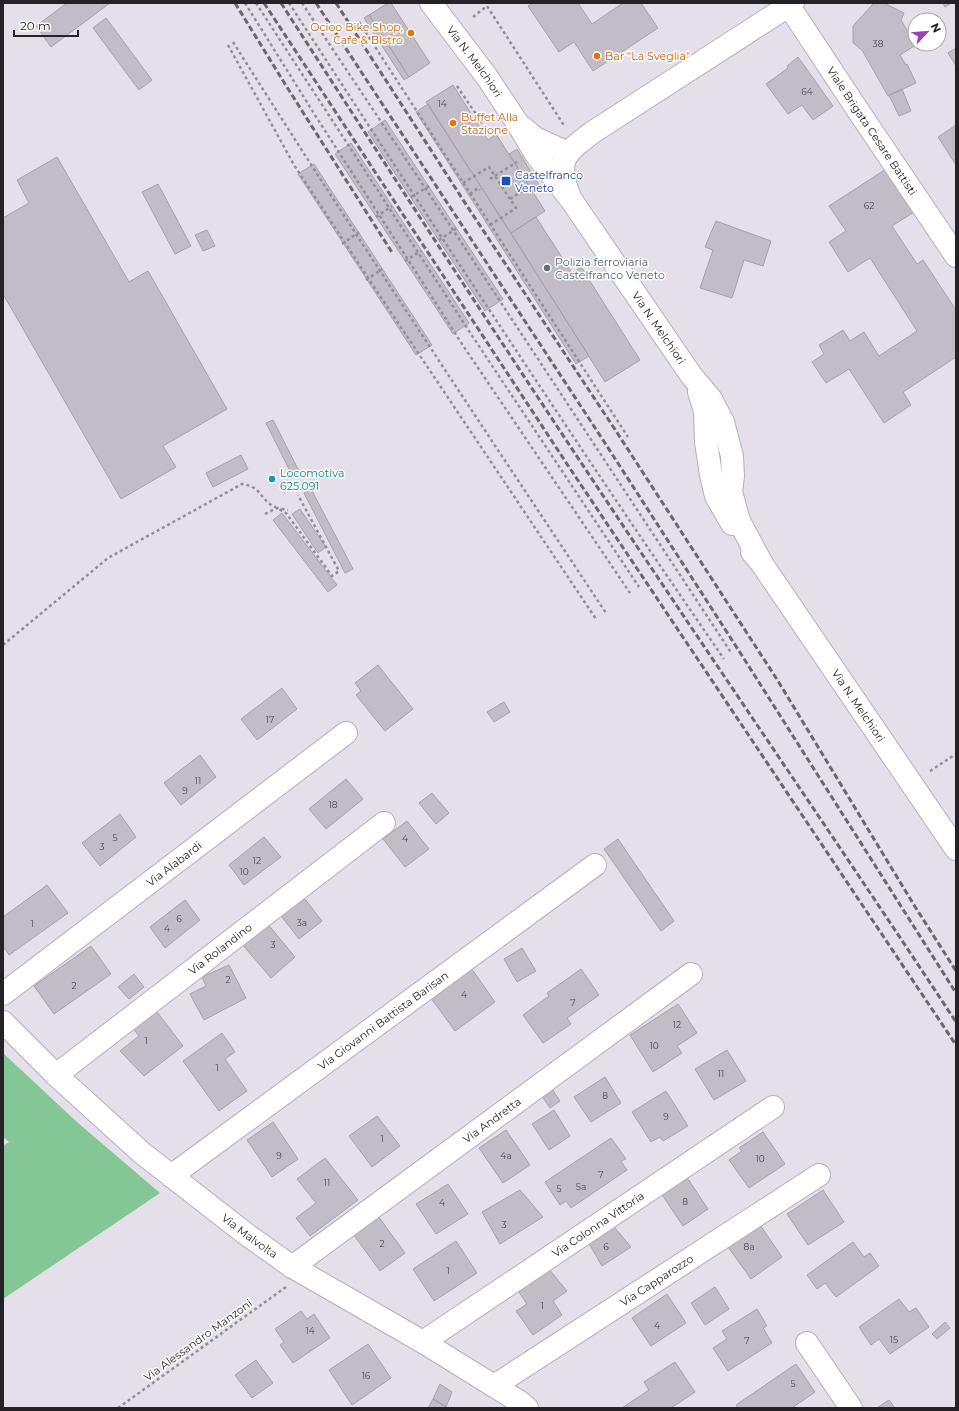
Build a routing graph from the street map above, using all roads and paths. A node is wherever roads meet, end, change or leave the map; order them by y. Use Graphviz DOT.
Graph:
graph roads {
  1 [pos="245,3"];
  2 [pos="256,3"];
  3 [pos="289,3"];
  4 [pos="302,3"];
  5 [pos="431,3"];
  6 [pos="791,4"];
  7 [pos="473,16"];
  8 [pos="358,22"];
  9 [pos="233,42"];
  10 [pos="228,45"];
  11 [pos="457,86"];
  12 [pos="507,123"];
  13 [pos="566,127"];
  14 [pos="568,152"];
  15 [pos="519,161"];
  16 [pos="495,176"];
  17 [pos="490,179"];
  18 [pos="463,183"];
  19 [pos="534,183"];
  20 [pos="427,187"];
  21 [pos="480,190"];
  22 [pos="470,194"];
  23 [pos="413,196"];
  24 [pos="510,199"];
  25 [pos="572,201"];
  26 [pos="391,207"];
  27 [pos="378,216"];
  28 [pos="490,225"];
  29 [pos="455,229"];
  30 [pos="357,233"];
  31 [pos="440,239"];
  32 [pos="343,243"];
  33 [pos="420,252"];
  34 [pos="956,256"];
  35 [pos="407,260"];
  36 [pos="381,270"];
  37 [pos="367,279"];
  38 [pos="628,437"];
  39 [pos="298,495"];
  40 [pos="276,508"];
  41 [pos="288,510"];
  42 [pos="265,514"];
  43 [pos="639,587"];
  44 [pos="630,593"];
  45 [pos="606,613"];
  46 [pos="596,619"];
  47 [pos="3,645"];
  48 [pos="732,654"];
  49 [pos="724,659"];
  50 [pos="346,733"];
  51 [pos="956,754"];
  52 [pos="928,771"];
  53 [pos="384,824"];
  54 [pos="956,849"];
  55 [pos="594,865"];
  56 [pos="691,974"];
  57 [pos="3,994"];
  58 [pos="3,1022"];
  59 [pos="56,1075"];
  60 [pos="773,1107"];
  61 [pos="819,1175"];
  62 [pos="171,1176"];
  63 [pos="290,1276"];
  64 [pos="423,1342"];
  65 [pos="807,1343"];
  66 [pos="494,1386"];
  67 [pos="118,1408"];
  68 [pos="527,1408"];
  69 [pos="851,1408"];
  1 -- 27 [label="path"];
  2 -- 26 [label="path"];
  3 -- 23 [label="path"];
  4 -- 20 [label="path"];
  5 -- 12 [label="street, Via N. Melchiori"];
  6 -- 14 [label="street, Viale Brigata Cesare Battisti"];
  6 -- 34 [label="street, Viale Brigata Cesare Battisti"];
  7 -- 13 [label="path"];
  8 -- 18 [label="path"];
  9 -- 30 [label="path"];
  10 -- 32 [label="path"];
  11 -- 12 [label="path"];
  12 -- 14 [label="street, Via N. Melchiori"];
  12 -- 25 [label="street, Via N. Melchiori"];
  14 -- 25 [label="street, Via N. Melchiori"];
  15 -- 16 [label="path"];
  16 -- 17 [label="path"];
  16 -- 18 [label="path"];
  16 -- 24 [label="path"];
  18 -- 22 [label="path"];
  19 -- 24 [label="path"];
  20 -- 23 [label="path"];
  20 -- 29 [label="path"];
  21 -- 22 [label="path"];
  22 -- 28 [label="path"];
  23 -- 31 [label="path"];
  24 -- 28 [label="path"];
  25 -- 54 [label="street, Via N. Melchiori"];
  26 -- 27 [label="path"];
  26 -- 33 [label="path"];
  27 -- 35 [label="path"];
  28 -- 38 [label="path"];
  29 -- 31 [label="path"];
  29 -- 48 [label="path"];
  30 -- 32 [label="path"];
  30 -- 36 [label="path"];
  31 -- 49 [label="path"];
  32 -- 37 [label="path"];
  33 -- 35 [label="path"];
  33 -- 43 [label="path"];
  35 -- 44 [label="path"];
  36 -- 37 [label="path"];
  36 -- 45 [label="path"];
  37 -- 46 [label="path"];
  39 -- 40 [label="path"];
  40 -- 41 [label="path"];
  40 -- 42 [label="path"];
  40 -- 47 [label="path"];
  50 -- 57 [label="street, Via Alabardi"];
  51 -- 52 [label="path"];
  53 -- 59 [label="street, Via Rolandino"];
  55 -- 62 [label="street, Via Giovanni Battista Barisan"];
  56 -- 63 [label="street, Via Andretta"];
  58 -- 59 [label="street, Via Malvolta"];
  59 -- 62 [label="street, Via Malvolta"];
  60 -- 64 [label="street, Via Colonna Vittoria"];
  61 -- 66 [label="street, Via Capparozzo"];
  62 -- 63 [label="street, Via Malvolta"];
  63 -- 64 [label="street, Via Malvolta"];
  63 -- 67 [label="path, Via Alessandro Manzoni"];
  64 -- 66 [label="street, Via Malvolta"];
  65 -- 69 [label="street"];
  66 -- 68 [label="street, Via Malvolta"];
}
